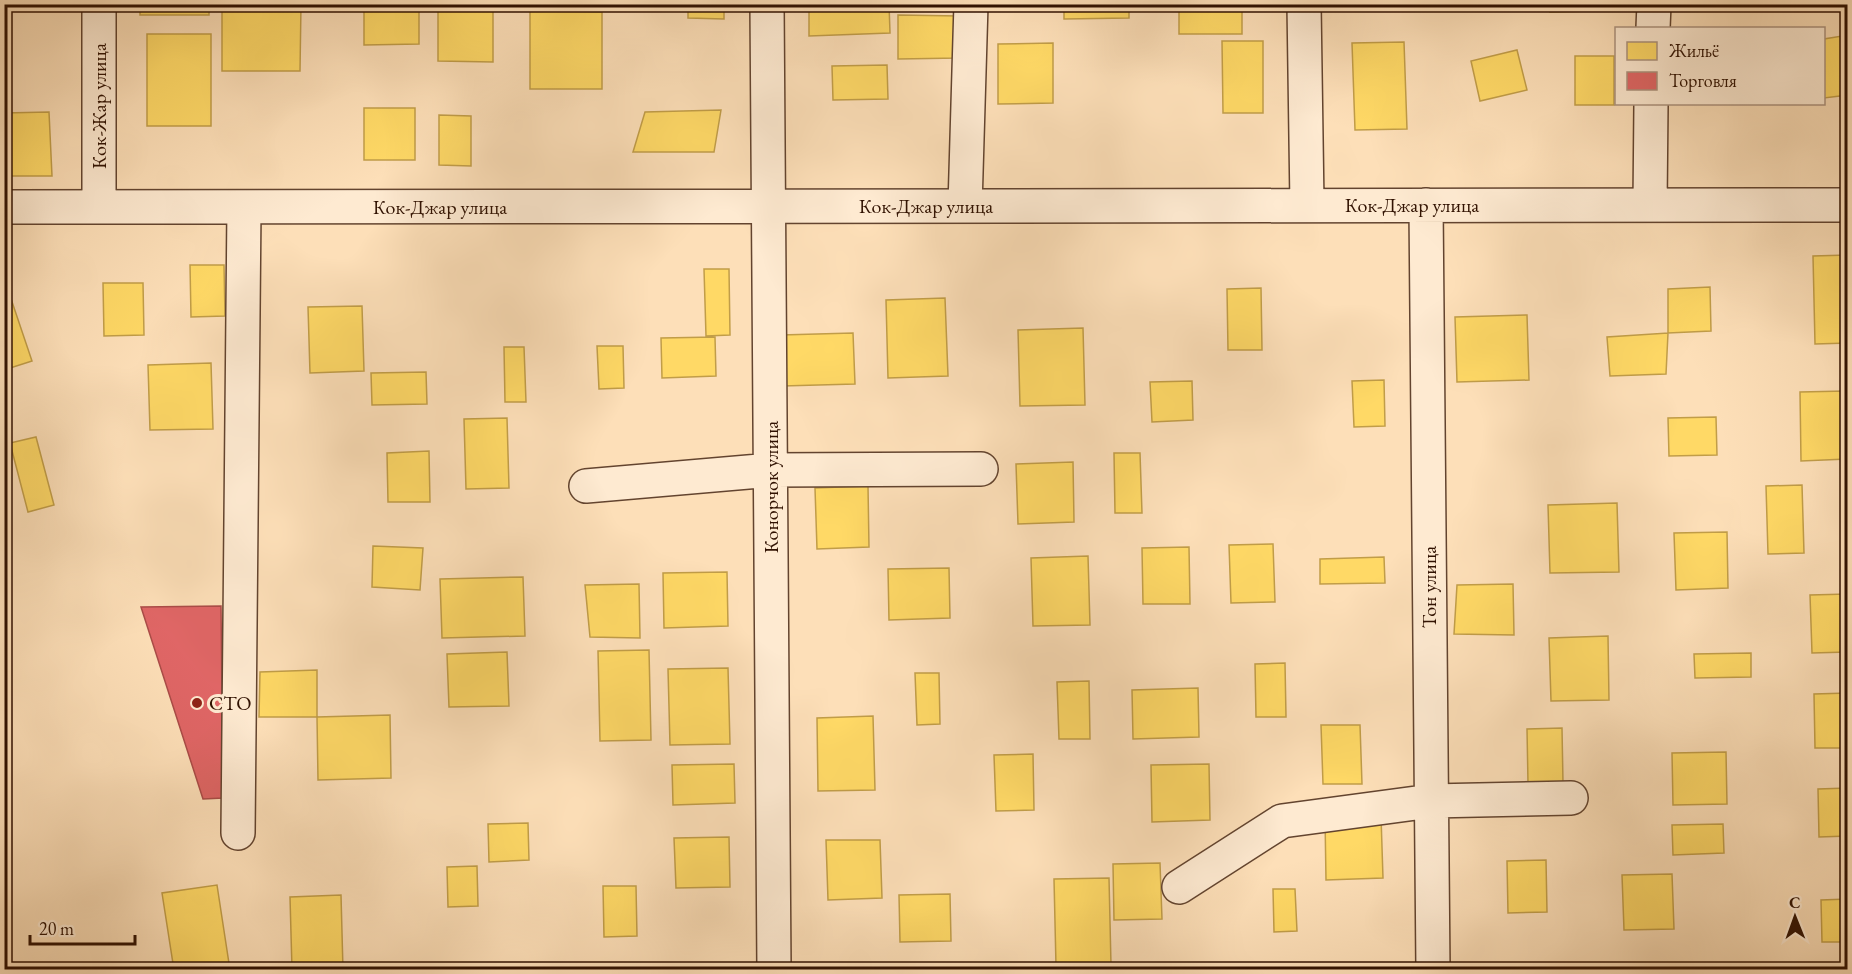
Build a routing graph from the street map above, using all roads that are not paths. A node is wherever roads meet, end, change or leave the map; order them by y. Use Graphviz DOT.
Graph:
graph roads {
  1 [pos="99,4"];
  2 [pos="767,4"];
  3 [pos="971,4"];
  4 [pos="1304,4"];
  5 [pos="1654,4"];
  6 [pos="1653,27"];
  7 [pos="1651,105"];
  8 [pos="1426,205"];
  9 [pos="1650,205"];
  10 [pos="1848,205"];
  11 [pos="768,206"];
  12 [pos="965,206"];
  13 [pos="1307,206"];
  14 [pos="4,207"];
  15 [pos="99,207"];
  16 [pos="244,207"];
  17 [pos="981,469"];
  18 [pos="771,471"];
  19 [pos="586,486"];
  20 [pos="1571,798"];
  21 [pos="1431,801"];
  22 [pos="238,833"];
  23 [pos="1179,887"];
  24 [pos="774,969"];
  25 [pos="1432,969"];
  1 -- 15 [label="street, Кок-Жар улица"];
  2 -- 11 [label="street, Конорчок улица"];
  3 -- 12 [label="street"];
  4 -- 13 [label="street"];
  5 -- 6 [label="street"];
  7 -- 9 [label="street"];
  8 -- 9 [label="street, Кок-Джар улица"];
  8 -- 13 [label="street, Кок-Джар улица"];
  8 -- 21 [label="street, Тон улица"];
  9 -- 10 [label="street, Кок-Джар улица"];
  11 -- 12 [label="street, Кок-Джар улица"];
  11 -- 16 [label="street, Кок-Джар улица"];
  11 -- 18 [label="street, Конорчок улица"];
  12 -- 13 [label="street, Кок-Джар улица"];
  14 -- 15 [label="street, Кок-Джар улица"];
  15 -- 16 [label="street, Кок-Джар улица"];
  16 -- 22 [label="street"];
  17 -- 18 [label="street"];
  18 -- 19 [label="street"];
  18 -- 24 [label="street, Конорчок улица"];
  20 -- 21 [label="street"];
  21 -- 23 [label="street"];
  21 -- 25 [label="street, Тон улица"];
}
